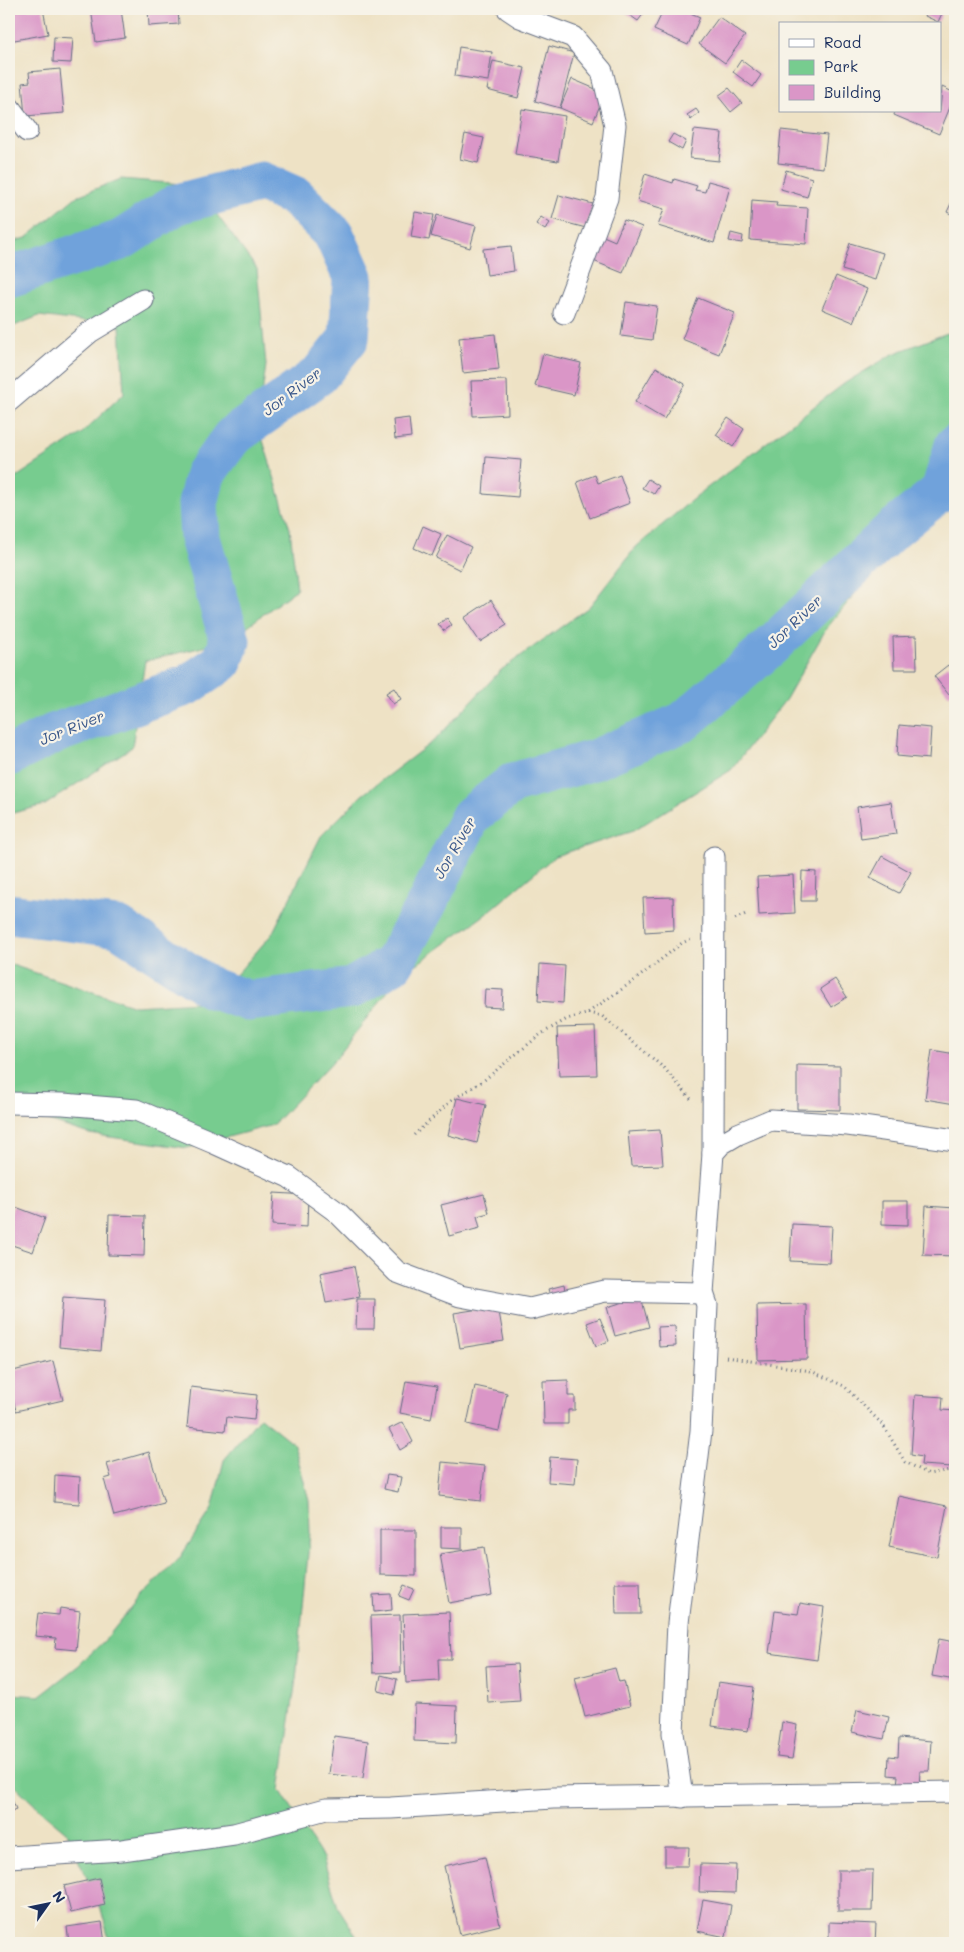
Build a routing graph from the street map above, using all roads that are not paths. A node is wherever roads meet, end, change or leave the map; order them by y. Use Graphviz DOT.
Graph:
graph roads {
  1 [pos="508,9"];
  2 [pos="9,107"];
  3 [pos="27,131"];
  4 [pos="143,300"];
  5 [pos="564,313"];
  6 [pos="9,401"];
  7 [pos="714,858"];
  8 [pos="9,1103"];
  9 [pos="955,1140"];
  10 [pos="713,1153"];
  11 [pos="702,1293"];
  12 [pos="955,1792"];
  13 [pos="682,1797"];
  14 [pos="9,1857"];
  1 -- 5 [label="street"];
  2 -- 3 [label="street"];
  4 -- 6 [label="street"];
  7 -- 10 [label="street"];
  8 -- 11 [label="street"];
  9 -- 10 [label="street"];
  10 -- 11 [label="street"];
  11 -- 13 [label="street"];
  12 -- 13 [label="street"];
  13 -- 14 [label="street"];
}
